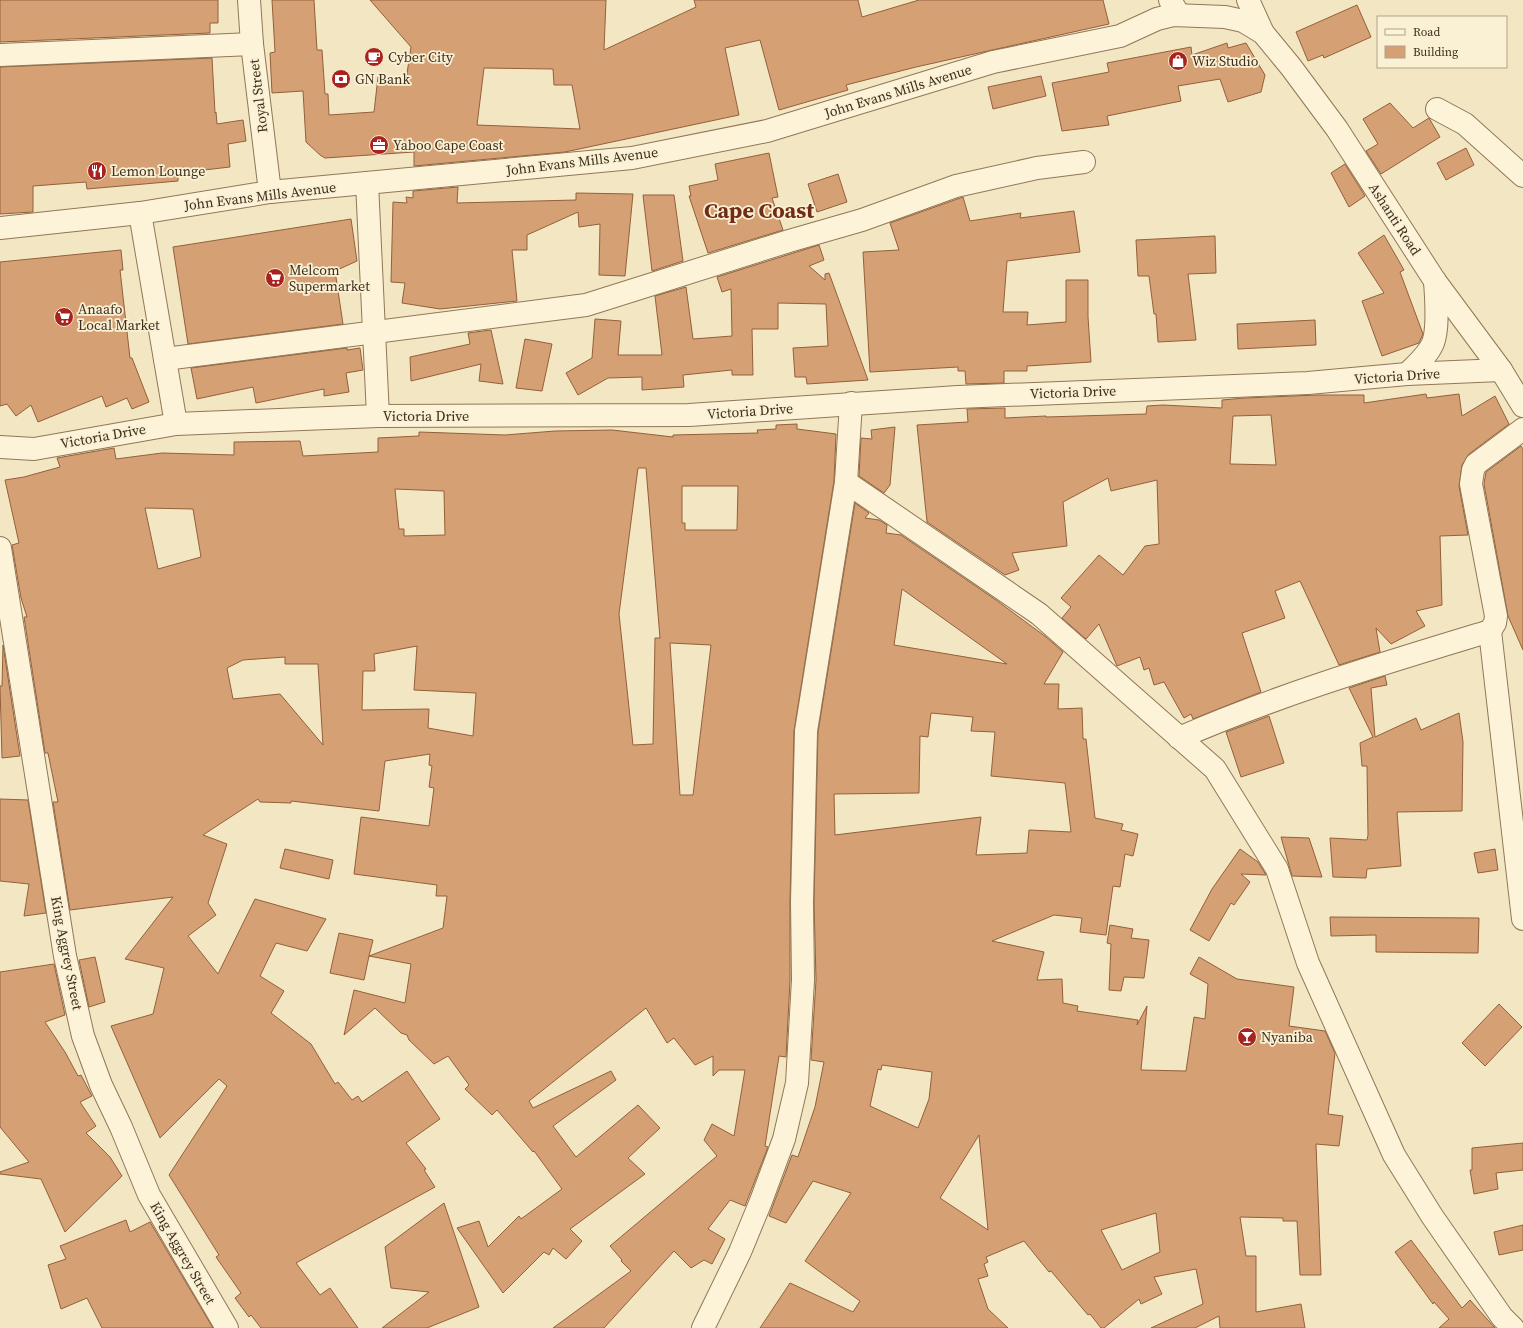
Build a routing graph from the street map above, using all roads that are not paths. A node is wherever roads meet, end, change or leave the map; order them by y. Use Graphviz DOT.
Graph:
graph roads {
  1 [pos="249,0"];
  2 [pos="1248,0"];
  3 [pos="1177,6"];
  4 [pos="1263,33"];
  5 [pos="252,44"];
  6 [pos="0,55"];
  7 [pos="1437,109"];
  8 [pos="1084,162"];
  9 [pos="1523,176"];
  10 [pos="367,183"];
  11 [pos="270,192"];
  12 [pos="140,213"];
  13 [pos="0,228"];
  14 [pos="1435,281"];
  15 [pos="374,331"];
  16 [pos="165,359"];
  17 [pos="1501,370"];
  18 [pos="1407,374"];
  19 [pos="851,403"];
  20 [pos="1523,406"];
  21 [pos="378,416"];
  22 [pos="176,424"];
  23 [pos="1523,429"];
  24 [pos="0,447"];
  25 [pos="846,482"];
  26 [pos="0,548"];
  27 [pos="1490,631"];
  28 [pos="1179,738"];
  29 [pos="1523,919"];
  30 [pos="227,1328"];
  31 [pos="703,1328"];
  32 [pos="1513,1328"];
  1 -- 5 [label="street, Royal Street"];
  2 -- 4 [label="street, Ashanti Road"];
  3 -- 4 [label="street, Ashanti Road"];
  3 -- 10 [label="street, John Evans Mills Avenue"];
  4 -- 14 [label="street, Ashanti Road"];
  5 -- 6 [label="street"];
  5 -- 11 [label="street, Royal Street"];
  7 -- 9 [label="street"];
  8 -- 15 [label="street"];
  10 -- 11 [label="street, John Evans Mills Avenue"];
  10 -- 15 [label="street"];
  11 -- 12 [label="street, John Evans Mills Avenue"];
  12 -- 13 [label="street, John Evans Mills Avenue"];
  12 -- 16 [label="street"];
  14 -- 17 [label="street, Ashanti Road"];
  14 -- 18 [label="street"];
  15 -- 16 [label="street"];
  15 -- 21 [label="street"];
  16 -- 22 [label="street"];
  17 -- 18 [label="street, Victoria Drive"];
  17 -- 20 [label="street, Ashanti Road"];
  18 -- 19 [label="street, Victoria Drive"];
  19 -- 21 [label="street, Victoria Drive"];
  19 -- 25 [label="street"];
  21 -- 22 [label="street, Victoria Drive"];
  22 -- 24 [label="street, Victoria Drive"];
  23 -- 27 [label="street"];
  25 -- 28 [label="street"];
  25 -- 31 [label="street"];
  26 -- 30 [label="street, King Aggrey Street"];
  27 -- 28 [label="street"];
  27 -- 29 [label="street"];
  28 -- 32 [label="street"];
}
